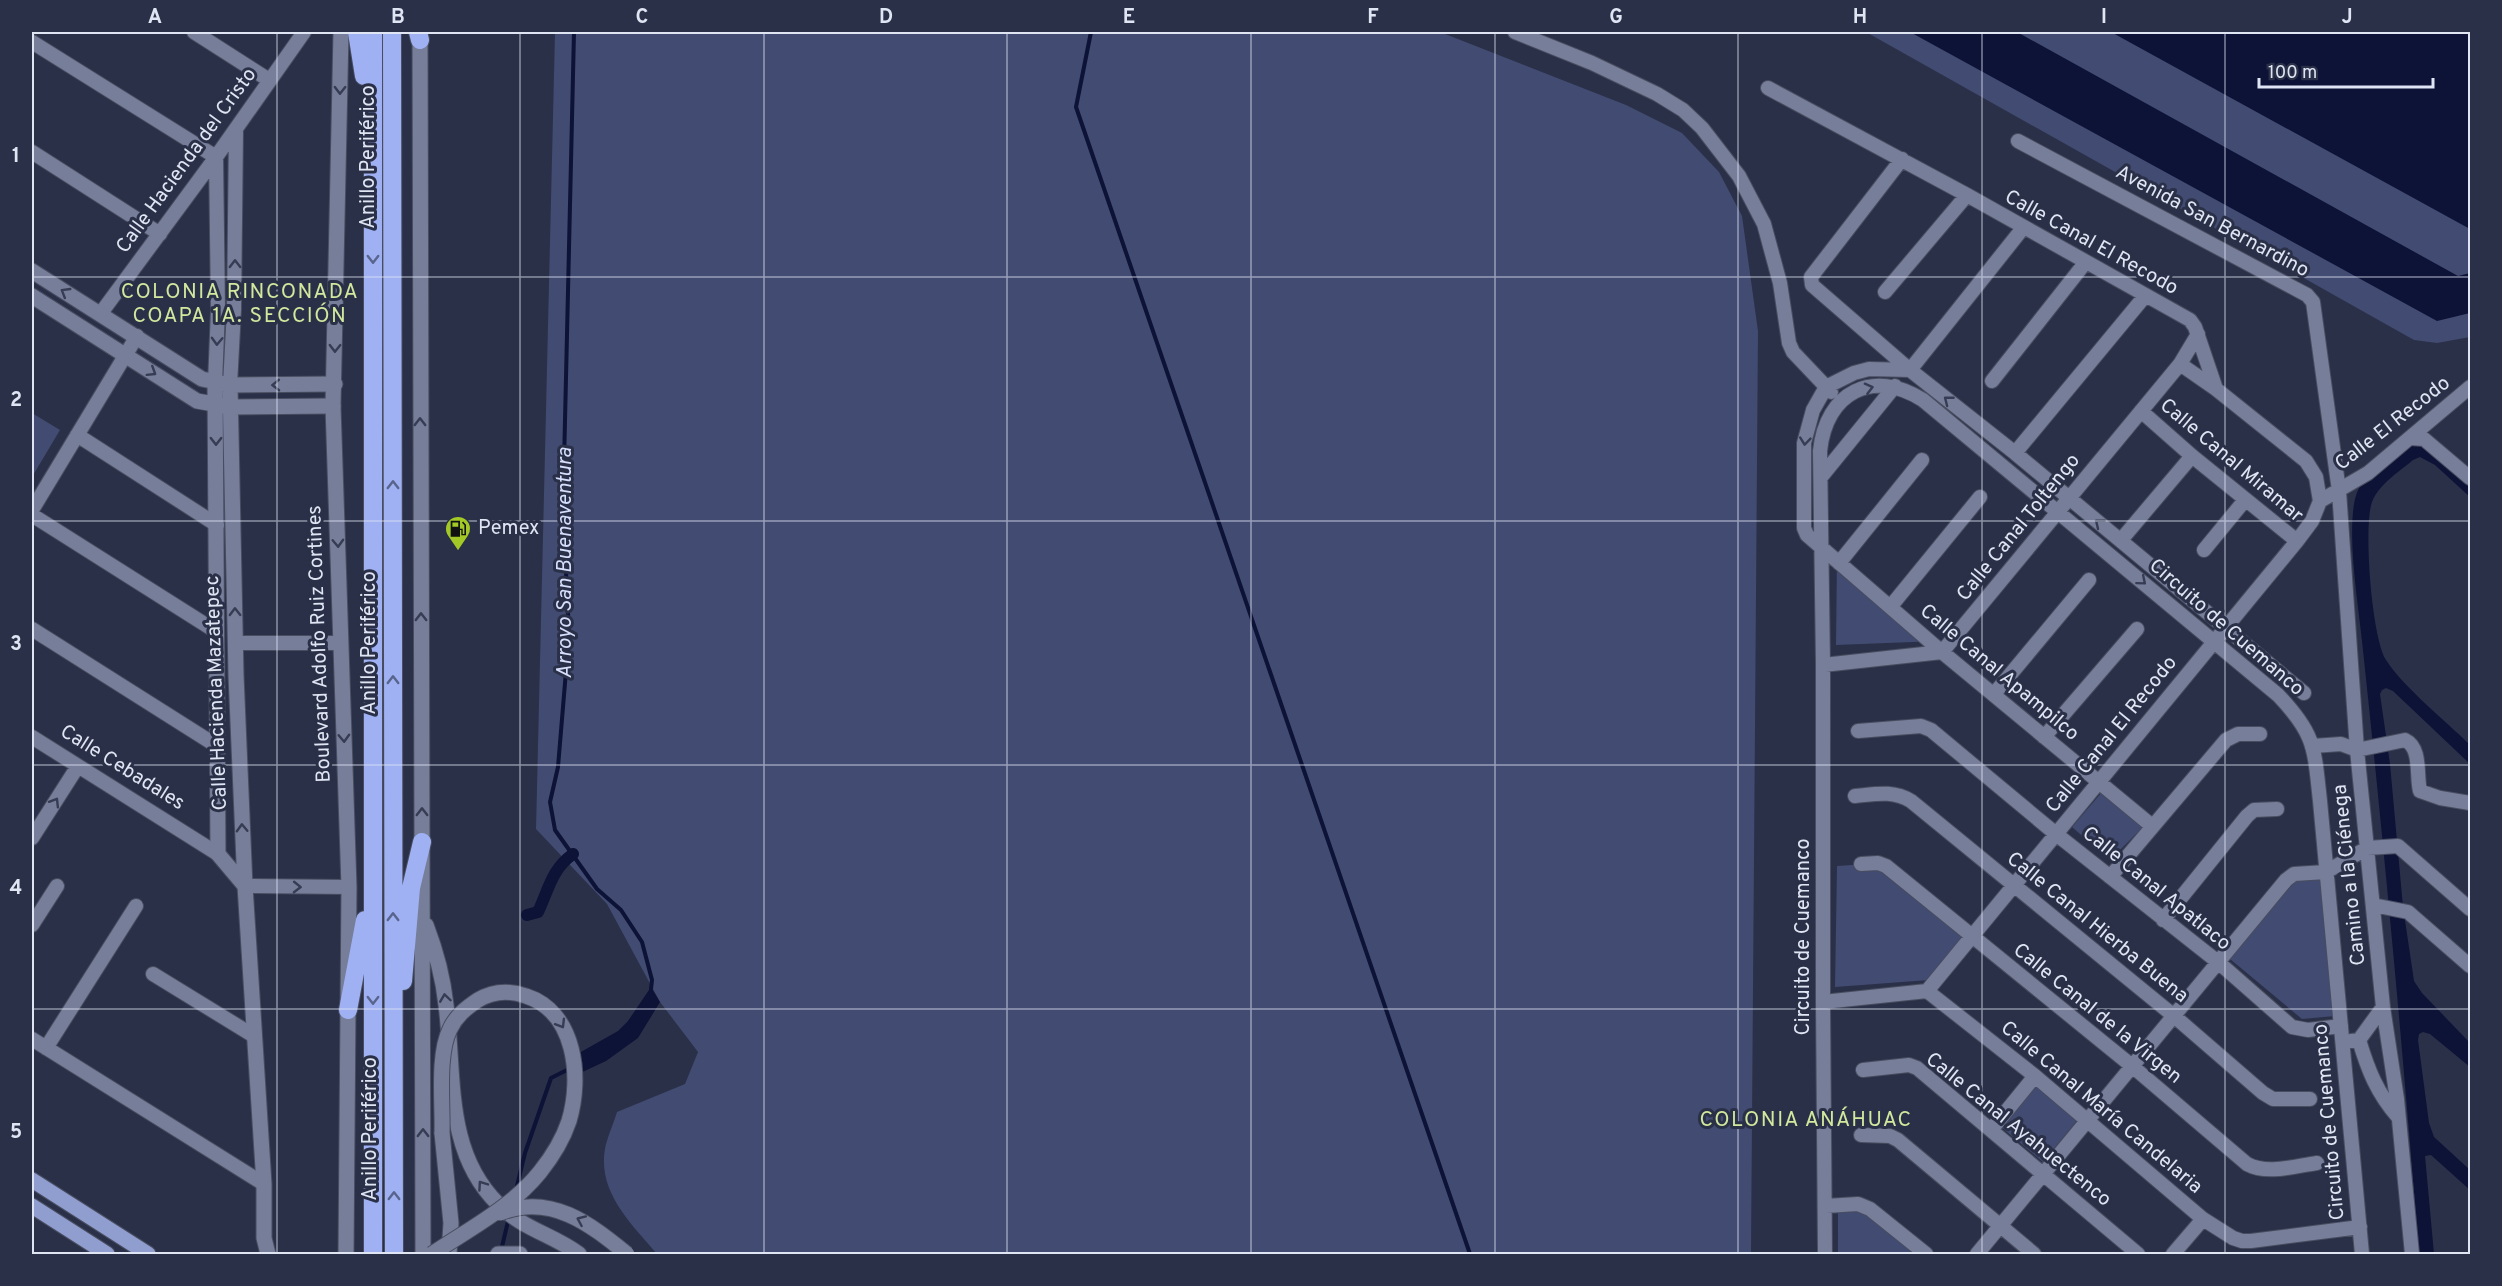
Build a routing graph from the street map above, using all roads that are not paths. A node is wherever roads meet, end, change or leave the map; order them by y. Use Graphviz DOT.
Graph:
graph roads {
  1 [pos="194,32"];
  2 [pos="304,32"];
  3 [pos="341,32"];
  4 [pos="357,32"];
  5 [pos="373,32"];
  6 [pos="392,32"];
  7 [pos="1515,32"];
  8 [pos="419,34"];
  9 [pos="32,42"];
  10 [pos="269,80"];
  11 [pos="1768,88"];
  12 [pos="236,130"];
  13 [pos="373,138"];
  14 [pos="2018,141"];
  15 [pos="32,152"];
  16 [pos="216,157"];
  17 [pos="1902,159"];
  18 [pos="1967,195"];
  19 [pos="2023,228"];
  20 [pos="155,231"];
  21 [pos="2085,262"];
  22 [pos="32,271"];
  23 [pos="45,280"];
  24 [pos="1885,292"];
  25 [pos="2145,296"];
  26 [pos="32,298"];
  27 [pos="218,310"];
  28 [pos="234,310"];
  29 [pos="101,313"];
  30 [pos="2198,334"];
  31 [pos="136,336"];
  32 [pos="125,355"];
  33 [pos="2180,364"];
  34 [pos="185,368"];
  35 [pos="1910,370"];
  36 [pos="1992,381"];
  37 [pos="223,384"];
  38 [pos="334,384"];
  39 [pos="173,386"];
  40 [pos="1896,386"];
  41 [pos="1826,387"];
  42 [pos="2470,387"];
  43 [pos="2216,389"];
  44 [pos="1840,401"];
  45 [pos="223,406"];
  46 [pos="333,406"];
  47 [pos="2141,411"];
  48 [pos="77,435"];
  49 [pos="2422,441"];
  50 [pos="2015,453"];
  51 [pos="2192,456"];
  52 [pos="1922,460"];
  53 [pos="224,468"];
  54 [pos="1821,477"];
  55 [pos="2470,478"];
  56 [pos="2338,491"];
  57 [pos="1980,497"];
  58 [pos="2068,498"];
  59 [pos="2245,500"];
  60 [pos="2320,501"];
  61 [pos="32,510"];
  62 [pos="2058,510"];
  63 [pos="32,515"];
  64 [pos="217,525"];
  65 [pos="2121,540"];
  66 [pos="2296,541"];
  67 [pos="1821,548"];
  68 [pos="2204,550"];
  69 [pos="1839,563"];
  70 [pos="2089,580"];
  71 [pos="1891,606"];
  72 [pos="2224,628"];
  73 [pos="32,629"];
  74 [pos="2138,629"];
  75 [pos="217,632"];
  76 [pos="2214,641"];
  77 [pos="235,643"];
  78 [pos="340,643"];
  79 [pos="1942,652"];
  80 [pos="1824,665"];
  81 [pos="236,675"];
  82 [pos="217,676"];
  83 [pos="2304,693"];
  84 [pos="1994,694"];
  85 [pos="1858,731"];
  86 [pos="2260,734"];
  87 [pos="32,736"];
  88 [pos="2044,737"];
  89 [pos="217,746"];
  90 [pos="2313,746"];
  91 [pos="2360,749"];
  92 [pos="78,766"];
  93 [pos="2097,782"];
  94 [pos="1856,796"];
  95 [pos="2470,804"];
  96 [pos="2277,809"];
  97 [pos="2152,826"];
  98 [pos="2056,834"];
  99 [pos="32,838"];
  100 [pos="422,842"];
  101 [pos="2370,847"];
  102 [pos="218,854"];
  103 [pos="1862,864"];
  104 [pos="2326,872"];
  105 [pos="373,877"];
  106 [pos="2110,877"];
  107 [pos="57,885"];
  108 [pos="2014,885"];
  109 [pos="244,886"];
  110 [pos="349,887"];
  111 [pos="2376,905"];
  112 [pos="136,906"];
  113 [pos="2470,909"];
  114 [pos="423,917"];
  115 [pos="2163,920"];
  116 [pos="32,925"];
  117 [pos="1971,937"];
  118 [pos="2218,963"];
  119 [pos="2470,966"];
  120 [pos="153,974"];
  121 [pos="1927,991"];
  122 [pos="1823,1002"];
  123 [pos="2383,1007"];
  124 [pos="348,1010"];
  125 [pos="2174,1016"];
  126 [pos="2341,1026"];
  127 [pos="394,1030"];
  128 [pos="254,1036"];
  129 [pos="32,1039"];
  130 [pos="2359,1040"];
  131 [pos="2343,1042"];
  132 [pos="46,1048"];
  133 [pos="2132,1066"];
  134 [pos="1863,1070"];
  135 [pos="2036,1076"];
  136 [pos="2310,1099"];
  137 [pos="2398,1117"];
  138 [pos="2086,1120"];
  139 [pos="1991,1130"];
  140 [pos="1861,1135"];
  141 [pos="2317,1163"];
  142 [pos="2043,1173"];
  143 [pos="32,1180"];
  144 [pos="264,1184"];
  145 [pos="32,1189"];
  146 [pos="32,1206"];
  147 [pos="1826,1206"];
  148 [pos="32,1215"];
  149 [pos="486,1218"];
  150 [pos="2203,1219"];
  151 [pos="2000,1226"];
  152 [pos="2360,1227"];
  153 [pos="93,1254"];
  154 [pos="106,1254"];
  155 [pos="135,1254"];
  156 [pos="148,1254"];
  157 [pos="268,1254"];
  158 [pos="346,1254"];
  159 [pos="373,1254"];
  160 [pos="394,1254"];
  161 [pos="423,1254"];
  162 [pos="432,1254"];
  163 [pos="449,1254"];
  164 [pos="498,1254"];
  165 [pos="520,1254"];
  166 [pos="579,1254"];
  167 [pos="627,1254"];
  168 [pos="1825,1254"];
  169 [pos="1926,1254"];
  170 [pos="1977,1254"];
  171 [pos="2034,1254"];
  172 [pos="2138,1254"];
  173 [pos="2173,1254"];
  174 [pos="2362,1254"];
  175 [pos="2412,1254"];
  1 -- 10 [label="street"];
  2 -- 10 [label="street, Calle Hacienda del Cristo"];
  3 -- 38 [label="main road, Boulevard Adolfo Ruiz Cortines, one-way"];
  4 -- 13 [label="highway"];
  5 -- 13 [label="highway, Anillo Periférico"];
  127 -- 6 [label="highway, Anillo Periférico, one-way"];
  7 -- 41 [label="street"];
  100 -- 8 [label="main road, one-way"];
  9 -- 16 [label="street"];
  10 -- 12 [label="street, Calle Hacienda del Cristo"];
  11 -- 17 [label="street, Calle Canal El Recodo"];
  12 -- 16 [label="street, Calle Hacienda del Cristo"];
  28 -- 12 [label="street, Calle Hacienda Mazatepec, one-way"];
  13 -- 105 [label="highway, Anillo Periférico, one-way"];
  14 -- 56 [label="street, Avenida San Bernardino"];
  15 -- 20 [label="street"];
  16 -- 20 [label="street, Calle Hacienda del Cristo"];
  16 -- 27 [label="street, Calle Hacienda Mazatepec"];
  17 -- 18 [label="street, Calle Canal El Recodo"];
  17 -- 35 [label="street, Circuito de Cuemanco"];
  18 -- 19 [label="street, Calle Canal El Recodo"];
  18 -- 24 [label="street"];
  19 -- 21 [label="street, Calle Canal El Recodo"];
  19 -- 35 [label="street"];
  20 -- 29 [label="street, Calle Hacienda del Cristo"];
  21 -- 25 [label="street, Calle Canal El Recodo"];
  21 -- 36 [label="street"];
  22 -- 23 [label="main road"];
  23 -- 26 [label="street"];
  29 -- 23 [label="main road, one-way"];
  25 -- 30 [label="street, Calle Canal El Recodo"];
  25 -- 50 [label="street"];
  26 -- 32 [label="main road"];
  27 -- 28 [label="street"];
  27 -- 37 [label="street, Calle Hacienda Mazatepec, one-way"];
  28 -- 37 [label="street, Calle Hacienda Mazatepec"];
  29 -- 31 [label="main road"];
  30 -- 33 [label="street, Calle Canal Toltengo"];
  30 -- 43 [label="street, Calle Canal El Recodo"];
  31 -- 32 [label="street"];
  31 -- 34 [label="main road"];
  32 -- 39 [label="main road, one-way"];
  32 -- 48 [label="street"];
  33 -- 43 [label="street"];
  33 -- 47 [label="street, Calle Canal Toltengo"];
  34 -- 37 [label="main road"];
  34 -- 39 [label="main road"];
  35 -- 41 [label="street"];
  50 -- 35 [label="street, Circuito de Cuemanco, one-way"];
  38 -- 37 [label="main road, one-way"];
  37 -- 45 [label="main road, Calle Hacienda Mazatepec"];
  38 -- 46 [label="main road, Boulevard Adolfo Ruiz Cortines"];
  39 -- 45 [label="main road"];
  44 -- 40 [label="street, one-way"];
  40 -- 54 [label="street"];
  40 -- 62 [label="street, Circuito de Cuemanco"];
  41 -- 44 [label="street"];
  41 -- 67 [label="street, one-way"];
  42 -- 49 [label="street, Calle El Recodo"];
  43 -- 60 [label="street"];
  44 -- 54 [label="street, Circuito de Cuemanco"];
  45 -- 46 [label="main road"];
  45 -- 53 [label="main road, Calle Hacienda Mazatepec"];
  46 -- 78 [label="main road, Boulevard Adolfo Ruiz Cortines, one-way"];
  47 -- 51 [label="street, Calle Canal Miramar"];
  47 -- 58 [label="street, Calle Canal Toltengo"];
  48 -- 61 [label="street"];
  48 -- 64 [label="street"];
  49 -- 55 [label="street"];
  49 -- 56 [label="street, Calle El Recodo"];
  50 -- 58 [label="street, Circuito de Cuemanco"];
  51 -- 59 [label="street, Calle Canal Miramar"];
  51 -- 65 [label="street"];
  52 -- 69 [label="street"];
  53 -- 64 [label="main road, Calle Hacienda Mazatepec"];
  77 -- 53 [label="main road, Calle Hacienda Mazatepec, one-way"];
  54 -- 67 [label="street, Circuito de Cuemanco"];
  56 -- 60 [label="street"];
  56 -- 91 [label="street, Camino a la Ciénega"];
  57 -- 71 [label="street"];
  58 -- 62 [label="street, Calle Canal Toltengo"];
  65 -- 58 [label="street, Circuito de Cuemanco, one-way"];
  59 -- 66 [label="street, Calle Canal Miramar"];
  59 -- 68 [label="street"];
  60 -- 66 [label="street, Calle Canal El Recodo"];
  62 -- 76 [label="street, Circuito de Cuemanco, one-way"];
  62 -- 79 [label="street, Calle Canal Toltengo"];
  63 -- 75 [label="street"];
  64 -- 75 [label="main road, Calle Hacienda Mazatepec"];
  65 -- 72 [label="street, Circuito de Cuemanco"];
  66 -- 72 [label="street, Calle Canal El Recodo"];
  67 -- 69 [label="street, Calle Canal Apampilco"];
  67 -- 80 [label="street, Circuito de Cuemanco"];
  69 -- 71 [label="street, Calle Canal Apampilco"];
  70 -- 84 [label="street"];
  71 -- 79 [label="street, Calle Canal Apampilco"];
  72 -- 76 [label="street, Calle Canal El Recodo"];
  72 -- 83 [label="street, Circuito de Cuemanco"];
  73 -- 89 [label="street"];
  74 -- 88 [label="street"];
  75 -- 82 [label="main road, Calle Hacienda Mazatepec"];
  76 -- 90 [label="street, Circuito de Cuemanco"];
  76 -- 93 [label="street, Calle Canal El Recodo"];
  77 -- 78 [label="street"];
  77 -- 81 [label="main road, Calle Hacienda Mazatepec"];
  78 -- 110 [label="main road, Boulevard Adolfo Ruiz Cortines, one-way"];
  79 -- 80 [label="street"];
  79 -- 84 [label="street, Calle Canal Apampilco"];
  80 -- 122 [label="street, Circuito de Cuemanco"];
  81 -- 82 [label="main road"];
  109 -- 81 [label="main road, Calle Hacienda Mazatepec, one-way"];
  82 -- 89 [label="main road, Calle Hacienda Mazatepec"];
  84 -- 88 [label="street, Calle Canal Apampilco"];
  85 -- 98 [label="street, Calle Canal Apatlaco"];
  86 -- 97 [label="street"];
  87 -- 92 [label="street, Calle Cebadales"];
  88 -- 93 [label="street, Calle Canal Apampilco"];
  89 -- 102 [label="main road, Calle Hacienda Mazatepec"];
  90 -- 91 [label="street"];
  90 -- 104 [label="street, Circuito de Cuemanco"];
  91 -- 95 [label="street"];
  91 -- 101 [label="street, Camino a la Ciénega"];
  99 -- 92 [label="street, one-way"];
  92 -- 102 [label="street, Calle Cebadales"];
  93 -- 97 [label="street, Calle Canal Apampilco"];
  93 -- 98 [label="street, Calle Canal El Recodo"];
  94 -- 108 [label="street, Calle Canal Hierba Buena"];
  96 -- 115 [label="street"];
  97 -- 106 [label="street"];
  98 -- 106 [label="street, Calle Canal Apatlaco"];
  98 -- 108 [label="street, Calle Canal El Recodo"];
  100 -- 114 [label="main road"];
  100 -- 127 [label="highway"];
  101 -- 104 [label="street"];
  101 -- 111 [label="street, Camino a la Ciénega"];
  101 -- 113 [label="street"];
  102 -- 109 [label="main road, Calle Cebadales"];
  103 -- 117 [label="street, Calle Canal de la Virgen"];
  104 -- 118 [label="street"];
  104 -- 126 [label="street, Circuito de Cuemanco"];
  105 -- 124 [label="highway"];
  105 -- 159 [label="highway, Anillo Periférico, one-way"];
  106 -- 115 [label="street, Calle Canal Apatlaco"];
  107 -- 116 [label="street"];
  108 -- 117 [label="street, Calle Canal El Recodo"];
  108 -- 125 [label="street, Calle Canal Hierba Buena"];
  109 -- 110 [label="street, one-way"];
  109 -- 128 [label="main road, Calle Hacienda Mazatepec"];
  110 -- 124 [label="main road, Boulevard Adolfo Ruiz Cortines"];
  111 -- 119 [label="street"];
  111 -- 123 [label="street, Camino a la Ciénega"];
  112 -- 132 [label="street"];
  161 -- 114 [label="main road, one-way"];
  166 -- 114 [label="main road, one-way, bridge"];
  115 -- 118 [label="street, Calle Canal Apatlaco"];
  117 -- 121 [label="street, Calle Canal El Recodo"];
  117 -- 133 [label="street, Calle Canal de la Virgen"];
  118 -- 125 [label="street"];
  118 -- 126 [label="street, Calle Canal Apatlaco"];
  120 -- 128 [label="street"];
  121 -- 122 [label="street"];
  121 -- 135 [label="street, Calle Canal María Candelaria"];
  122 -- 147 [label="street, Circuito de Cuemanco"];
  123 -- 130 [label="street"];
  123 -- 137 [label="street, Camino a la Ciénega"];
  124 -- 158 [label="main road, Boulevard Adolfo Ruiz Cortines"];
  125 -- 133 [label="street"];
  125 -- 136 [label="street, Calle Canal Hierba Buena"];
  126 -- 131 [label="street, Circuito de Cuemanco"];
  160 -- 127 [label="highway, Anillo Periférico, one-way"];
  128 -- 144 [label="main road, Calle Hacienda Mazatepec"];
  129 -- 132 [label="street"];
  130 -- 131 [label="street"];
  130 -- 137 [label="street"];
  131 -- 152 [label="street, Circuito de Cuemanco"];
  132 -- 144 [label="street"];
  133 -- 138 [label="street"];
  133 -- 141 [label="street, Calle Canal de la Virgen"];
  134 -- 139 [label="street, Calle Canal Ayahuectenco"];
  135 -- 138 [label="street, Calle Canal María Candelaria"];
  135 -- 139 [label="street"];
  137 -- 175 [label="street, Camino a la Ciénega"];
  138 -- 142 [label="street"];
  138 -- 150 [label="street, Calle Canal María Candelaria"];
  139 -- 142 [label="street, Calle Canal Ayahuectenco"];
  140 -- 151 [label="street"];
  142 -- 151 [label="street"];
  142 -- 172 [label="street, Calle Canal Ayahuectenco"];
  143 -- 156 [label="main road"];
  144 -- 157 [label="main road, Calle Hacienda Mazatepec"];
  145 -- 155 [label="main road"];
  146 -- 154 [label="main road"];
  147 -- 168 [label="street, Circuito de Cuemanco"];
  147 -- 169 [label="street"];
  148 -- 153 [label="main road"];
  149 -- 162 [label="main road, bridge"];
  163 -- 149 [label="main road, one-way, bridge"];
  167 -- 149 [label="main road, one-way, bridge"];
  150 -- 152 [label="street, Calle Canal María Candelaria"];
  150 -- 173 [label="street"];
  151 -- 170 [label="street"];
  151 -- 171 [label="street"];
  152 -- 174 [label="street, Circuito de Cuemanco"];
  164 -- 165 [label="main road"];
}
